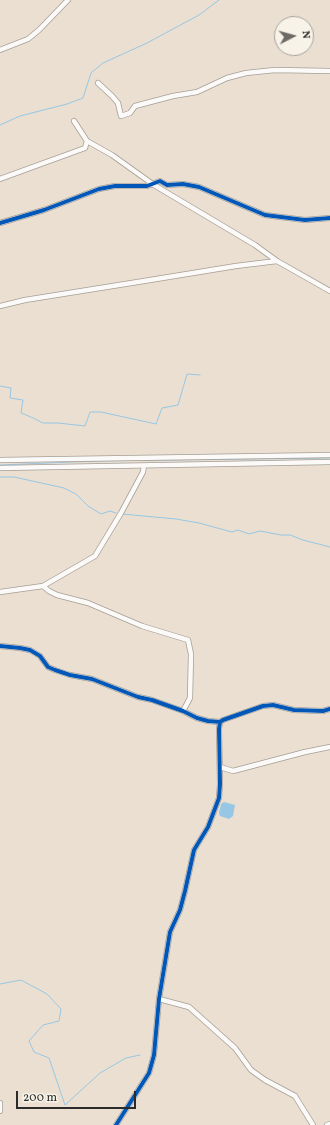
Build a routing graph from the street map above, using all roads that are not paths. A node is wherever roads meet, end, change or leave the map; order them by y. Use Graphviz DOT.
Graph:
graph roads {
  1 [pos="68,0"];
  2 [pos="0,50"];
  3 [pos="330,71"];
  4 [pos="98,83"];
  5 [pos="74,121"];
  6 [pos="87,141"];
  7 [pos="0,178"];
  8 [pos="154,184"];
  9 [pos="330,218"];
  10 [pos="0,222"];
  11 [pos="277,261"];
  12 [pos="330,291"];
  13 [pos="0,306"];
  14 [pos="330,455"];
  15 [pos="0,460"];
  16 [pos="330,462"];
  17 [pos="144,466"];
  18 [pos="0,468"];
  19 [pos="43,586"];
  20 [pos="0,592"];
  21 [pos="0,646"];
  22 [pos="330,709"];
  23 [pos="183,711"];
  24 [pos="220,722"];
  25 [pos="330,748"];
  26 [pos="220,767"];
  27 [pos="159,999"];
  28 [pos="0,1103"];
  29 [pos="0,1111"];
  30 [pos="116,1125"];
  31 [pos="313,1125"];
  1 -- 2 [label="street"];
  3 -- 4 [label="street"];
  5 -- 6 [label="street"];
  6 -- 7 [label="street"];
  6 -- 8 [label="street"];
  8 -- 9 [label="street"];
  8 -- 10 [label="street"];
  8 -- 11 [label="street"];
  11 -- 12 [label="street"];
  11 -- 13 [label="street"];
  14 -- 15 [label="street"];
  16 -- 17 [label="street"];
  17 -- 18 [label="street"];
  17 -- 19 [label="street"];
  19 -- 20 [label="street"];
  19 -- 23 [label="street"];
  21 -- 23 [label="street"];
  22 -- 24 [label="street"];
  23 -- 24 [label="street"];
  24 -- 26 [label="street"];
  25 -- 26 [label="street"];
  26 -- 27 [label="street"];
  27 -- 30 [label="street"];
  27 -- 31 [label="street"];
  28 -- 29 [label="street"];
}
